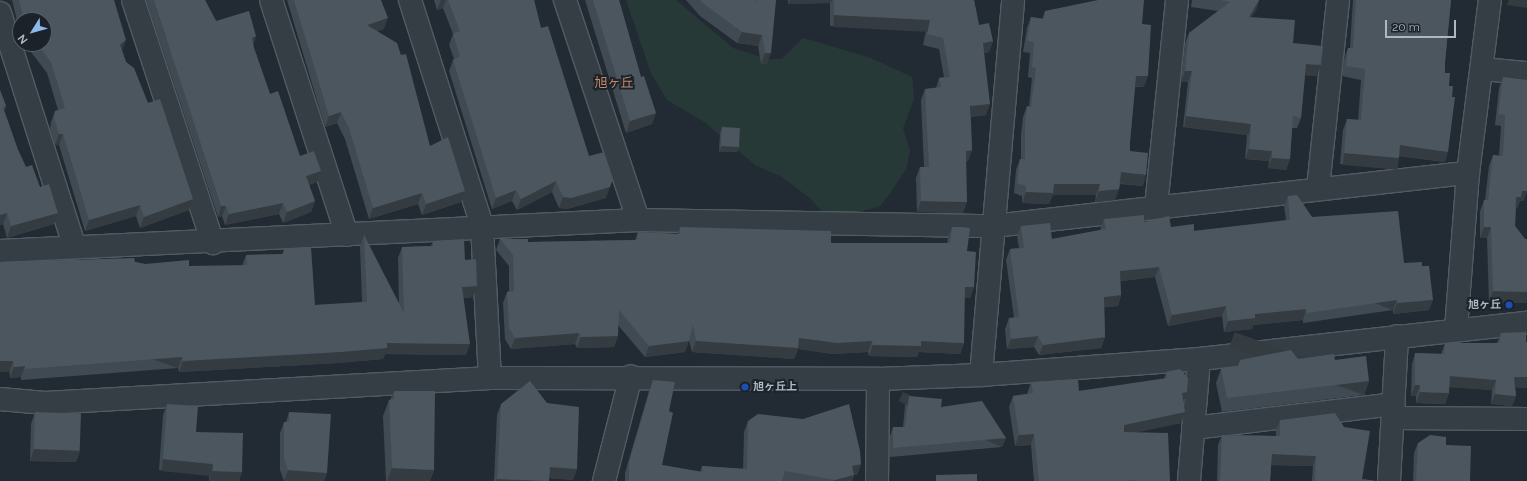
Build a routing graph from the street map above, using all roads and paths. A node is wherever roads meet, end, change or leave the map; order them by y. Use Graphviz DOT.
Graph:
graph roads {
  1 [pos="133,0"];
  2 [pos="271,0"];
  3 [pos="410,0"];
  4 [pos="565,0"];
  5 [pos="1013,0"];
  6 [pos="1177,0"];
  7 [pos="1338,0"];
  8 [pos="1490,0"];
  9 [pos="0,13"];
  10 [pos="1482,69"];
  11 [pos="1527,73"];
  12 [pos="1468,173"];
  13 [pos="1318,188"];
  14 [pos="1156,207"];
  15 [pos="638,220"];
  16 [pos="482,226"];
  17 [pos="993,226"];
  18 [pos="347,235"];
  19 [pos="213,243"];
  20 [pos="74,245"];
  21 [pos="0,251"];
  22 [pos="1527,323"];
  23 [pos="1456,329"];
  24 [pos="1397,336"];
  25 [pos="1199,359"];
  26 [pos="981,375"];
  27 [pos="631,376"];
  28 [pos="490,378"];
  29 [pos="878,379"];
  30 [pos="0,398"];
  31 [pos="1394,411"];
  32 [pos="1527,419"];
  33 [pos="1193,428"];
  34 [pos="604,481"];
  35 [pos="877,481"];
  36 [pos="1189,481"];
  37 [pos="1389,481"];
  1 -- 19 [label="street"];
  2 -- 18 [label="street"];
  3 -- 16 [label="street"];
  4 -- 15 [label="street"];
  5 -- 17 [label="street"];
  6 -- 14 [label="street"];
  7 -- 13 [label="street"];
  8 -- 10 [label="street"];
  9 -- 20 [label="street"];
  10 -- 11 [label="street"];
  10 -- 12 [label="street"];
  12 -- 13 [label="street"];
  12 -- 23 [label="street"];
  13 -- 14 [label="street"];
  14 -- 17 [label="street"];
  15 -- 16 [label="street"];
  15 -- 17 [label="street"];
  16 -- 18 [label="street"];
  16 -- 28 [label="street"];
  17 -- 26 [label="street"];
  18 -- 19 [label="street"];
  19 -- 20 [label="street"];
  20 -- 21 [label="street"];
  22 -- 23 [label="street"];
  23 -- 24 [label="street"];
  24 -- 25 [label="street"];
  24 -- 31 [label="street"];
  25 -- 26 [label="street"];
  25 -- 33 [label="street"];
  26 -- 29 [label="street"];
  27 -- 28 [label="street"];
  27 -- 29 [label="street"];
  27 -- 34 [label="street"];
  28 -- 30 [label="street"];
  29 -- 35 [label="street"];
  31 -- 32 [label="street"];
  31 -- 33 [label="street"];
  31 -- 37 [label="street"];
  33 -- 36 [label="street"];
}
